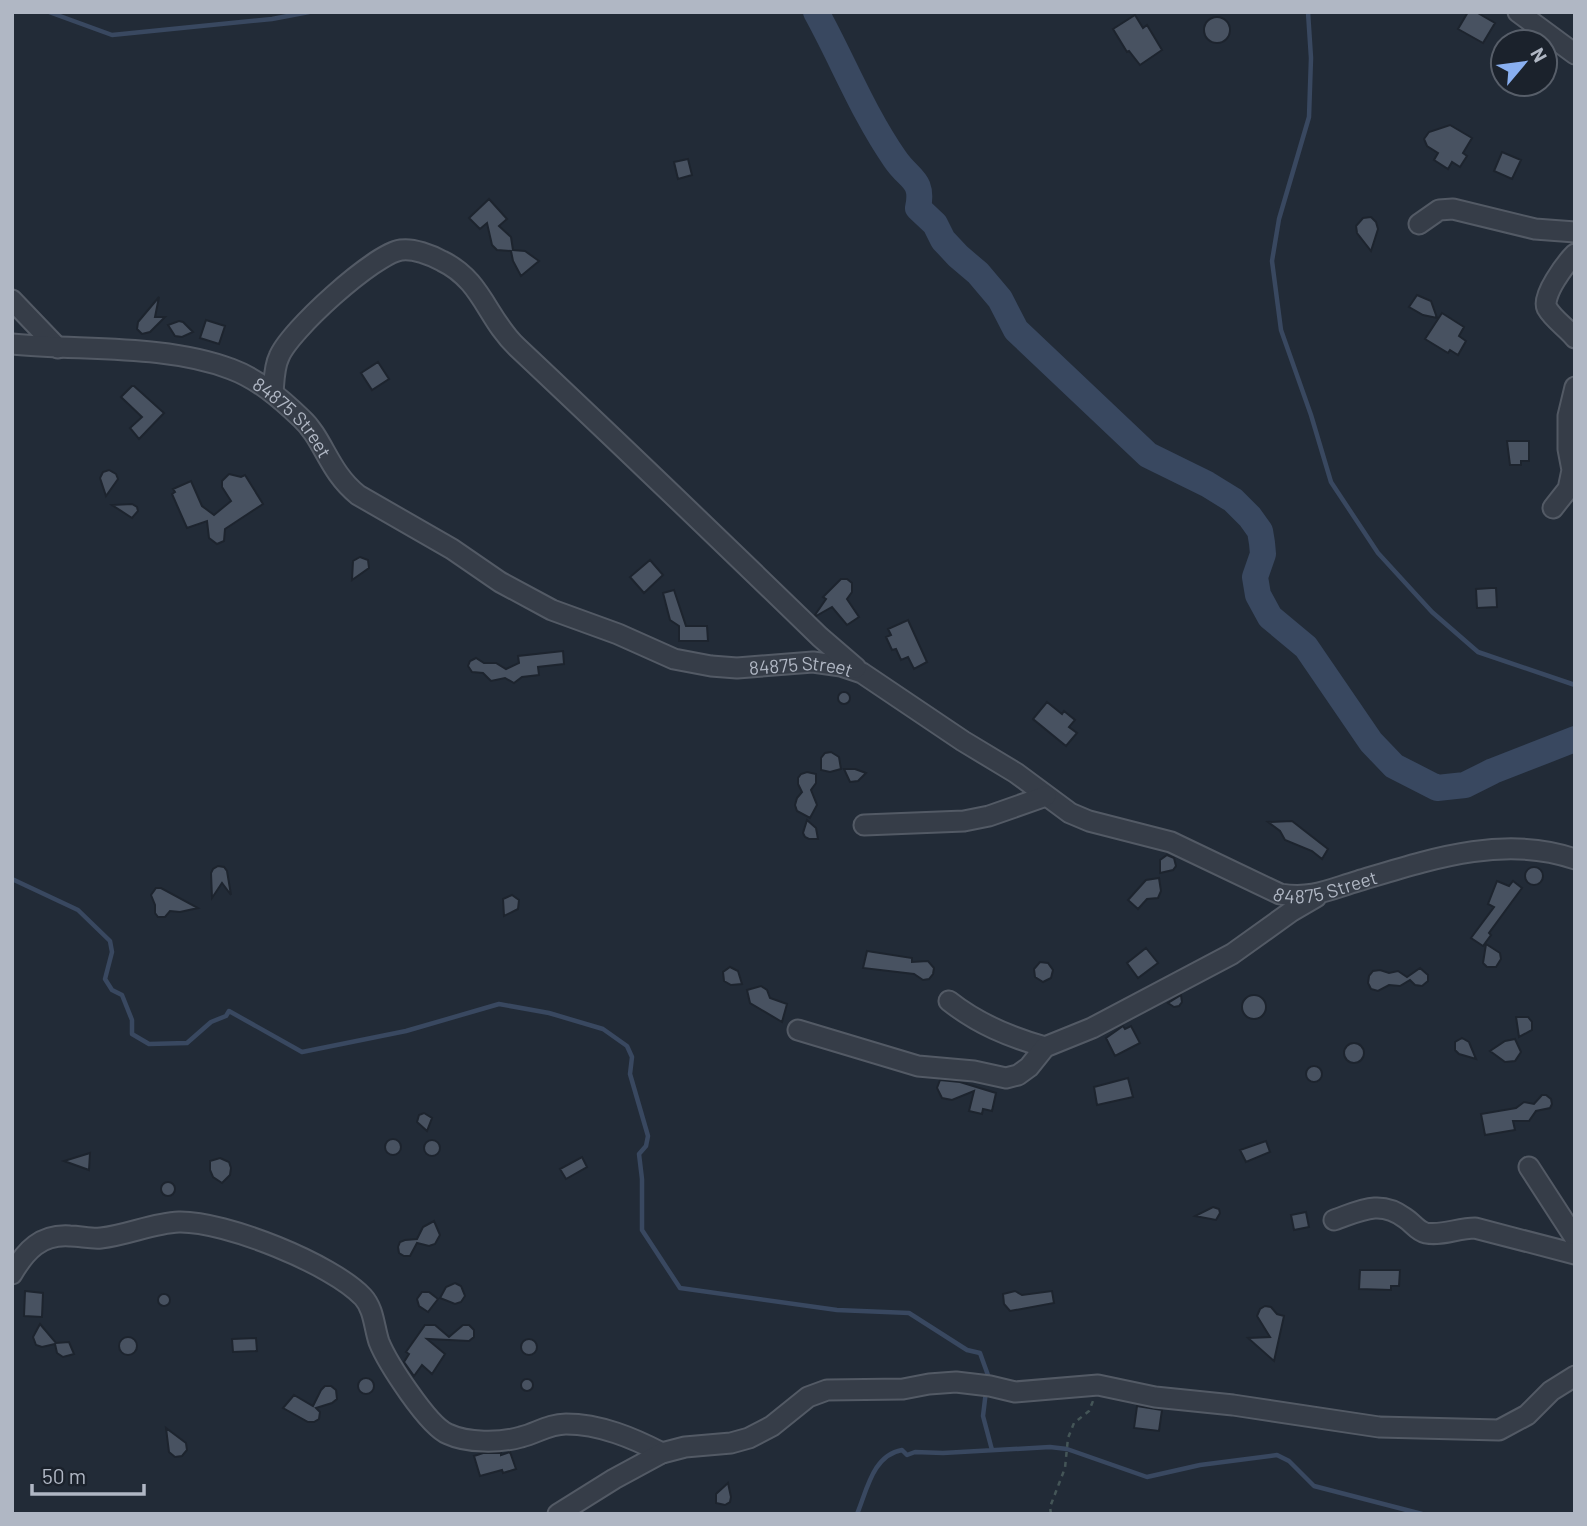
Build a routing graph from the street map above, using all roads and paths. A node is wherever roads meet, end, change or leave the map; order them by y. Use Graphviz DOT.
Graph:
graph roads {
  1 [pos="1518,12"];
  2 [pos="1575,54"];
  3 [pos="1419,223"];
  4 [pos="1575,232"];
  5 [pos="1575,254"];
  6 [pos="12,300"];
  7 [pos="1575,338"];
  8 [pos="12,344"];
  9 [pos="58,348"];
  10 [pos="1575,387"];
  11 [pos="273,393"];
  12 [pos="1553,508"];
  13 [pos="862,673"];
  14 [pos="1046,796"];
  15 [pos="864,825"];
  16 [pos="1575,859"];
  17 [pos="1320,895"];
  18 [pos="949,1001"];
  19 [pos="798,1030"];
  20 [pos="1045,1047"];
  21 [pos="1529,1167"];
  22 [pos="1334,1220"];
  23 [pos="1575,1238"];
  24 [pos="1575,1254"];
  25 [pos="12,1273"];
  26 [pos="1575,1376"];
  27 [pos="1098,1385"];
  28 [pos="662,1453"];
  29 [pos="558,1514"];
  30 [pos="1051,1514"];
  1 -- 2 [label="street"];
  3 -- 4 [label="street"];
  5 -- 7 [label="street"];
  6 -- 9 [label="street"];
  8 -- 9 [label="street, 84875 Street"];
  9 -- 11 [label="street, 84875 Street"];
  10 -- 12 [label="street"];
  11 -- 13 [label="street, 84875 Street"];
  11 -- 13 [label="street"];
  13 -- 14 [label="street, 84875 Street"];
  14 -- 15 [label="street"];
  14 -- 17 [label="street, 84875 Street"];
  16 -- 17 [label="street, 84875 Street"];
  17 -- 20 [label="street"];
  18 -- 20 [label="street"];
  19 -- 20 [label="street"];
  21 -- 23 [label="street"];
  22 -- 24 [label="street"];
  25 -- 28 [label="street"];
  26 -- 27 [label="street"];
  27 -- 28 [label="street"];
  27 -- 30 [label="path"];
  28 -- 29 [label="street"];
}
